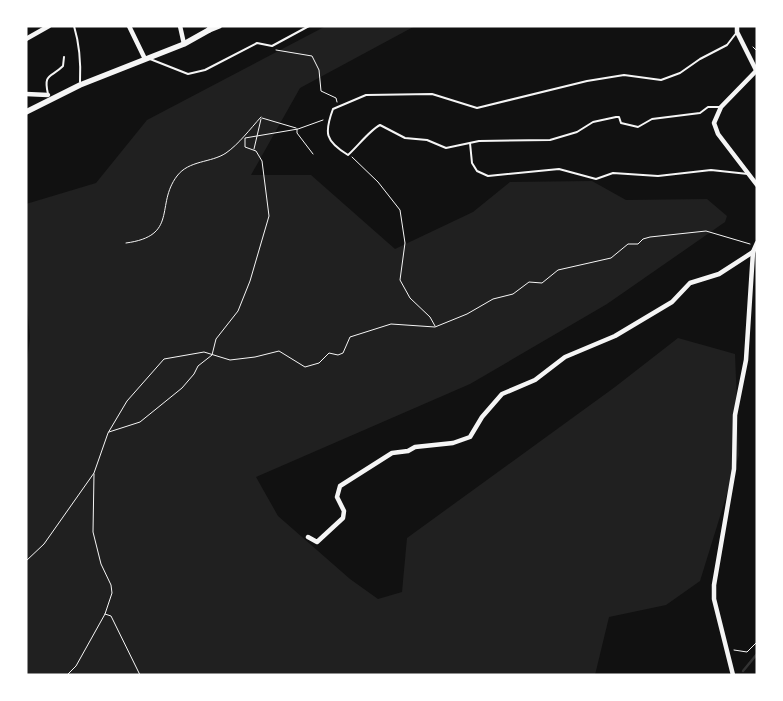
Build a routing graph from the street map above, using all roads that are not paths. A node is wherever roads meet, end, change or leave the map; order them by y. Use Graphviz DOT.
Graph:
graph roads {
  1 [pos="50,26"];
  2 [pos="74,26"];
  3 [pos="129,26"];
  4 [pos="180,26"];
  5 [pos="219,26"];
  6 [pos="309,26"];
  7 [pos="737,26"];
  8 [pos="210,28"];
  9 [pos="737,32"];
  10 [pos="26,39"];
  11 [pos="184,44"];
  12 [pos="64,57"];
  13 [pos="147,59"];
  14 [pos="757,72"];
  15 [pos="80,85"];
  16 [pos="26,94"];
  17 [pos="49,98"];
  18 [pos="721,107"];
  19 [pos="26,112"];
  20 [pos="470,143"];
  21 [pos="748,174"];
  22 [pos="757,185"];
  23 [pos="756,244"];
  24 [pos="753,252"];
  25 [pos="308,537"];
  26 [pos="734,675"];
  1 -- 10 [label="street"];
  2 -- 15 [label="lane"];
  3 -- 13 [label="street"];
  4 -- 11 [label="street"];
  5 -- 8 [label="street"];
  6 -- 13 [label="lane"];
  7 -- 9 [label="street"];
  8 -- 11 [label="street"];
  9 -- 14 [label="street"];
  9 -- 20 [label="lane"];
  11 -- 13 [label="street"];
  12 -- 17 [label="lane"];
  13 -- 15 [label="street"];
  14 -- 18 [label="street"];
  15 -- 17 [label="street"];
  16 -- 17 [label="street"];
  17 -- 19 [label="street"];
  18 -- 20 [label="lane"];
  18 -- 21 [label="street"];
  20 -- 21 [label="lane"];
  21 -- 22 [label="street"];
  23 -- 24 [label="street"];
  24 -- 25 [label="street"];
  24 -- 26 [label="street"];
}
